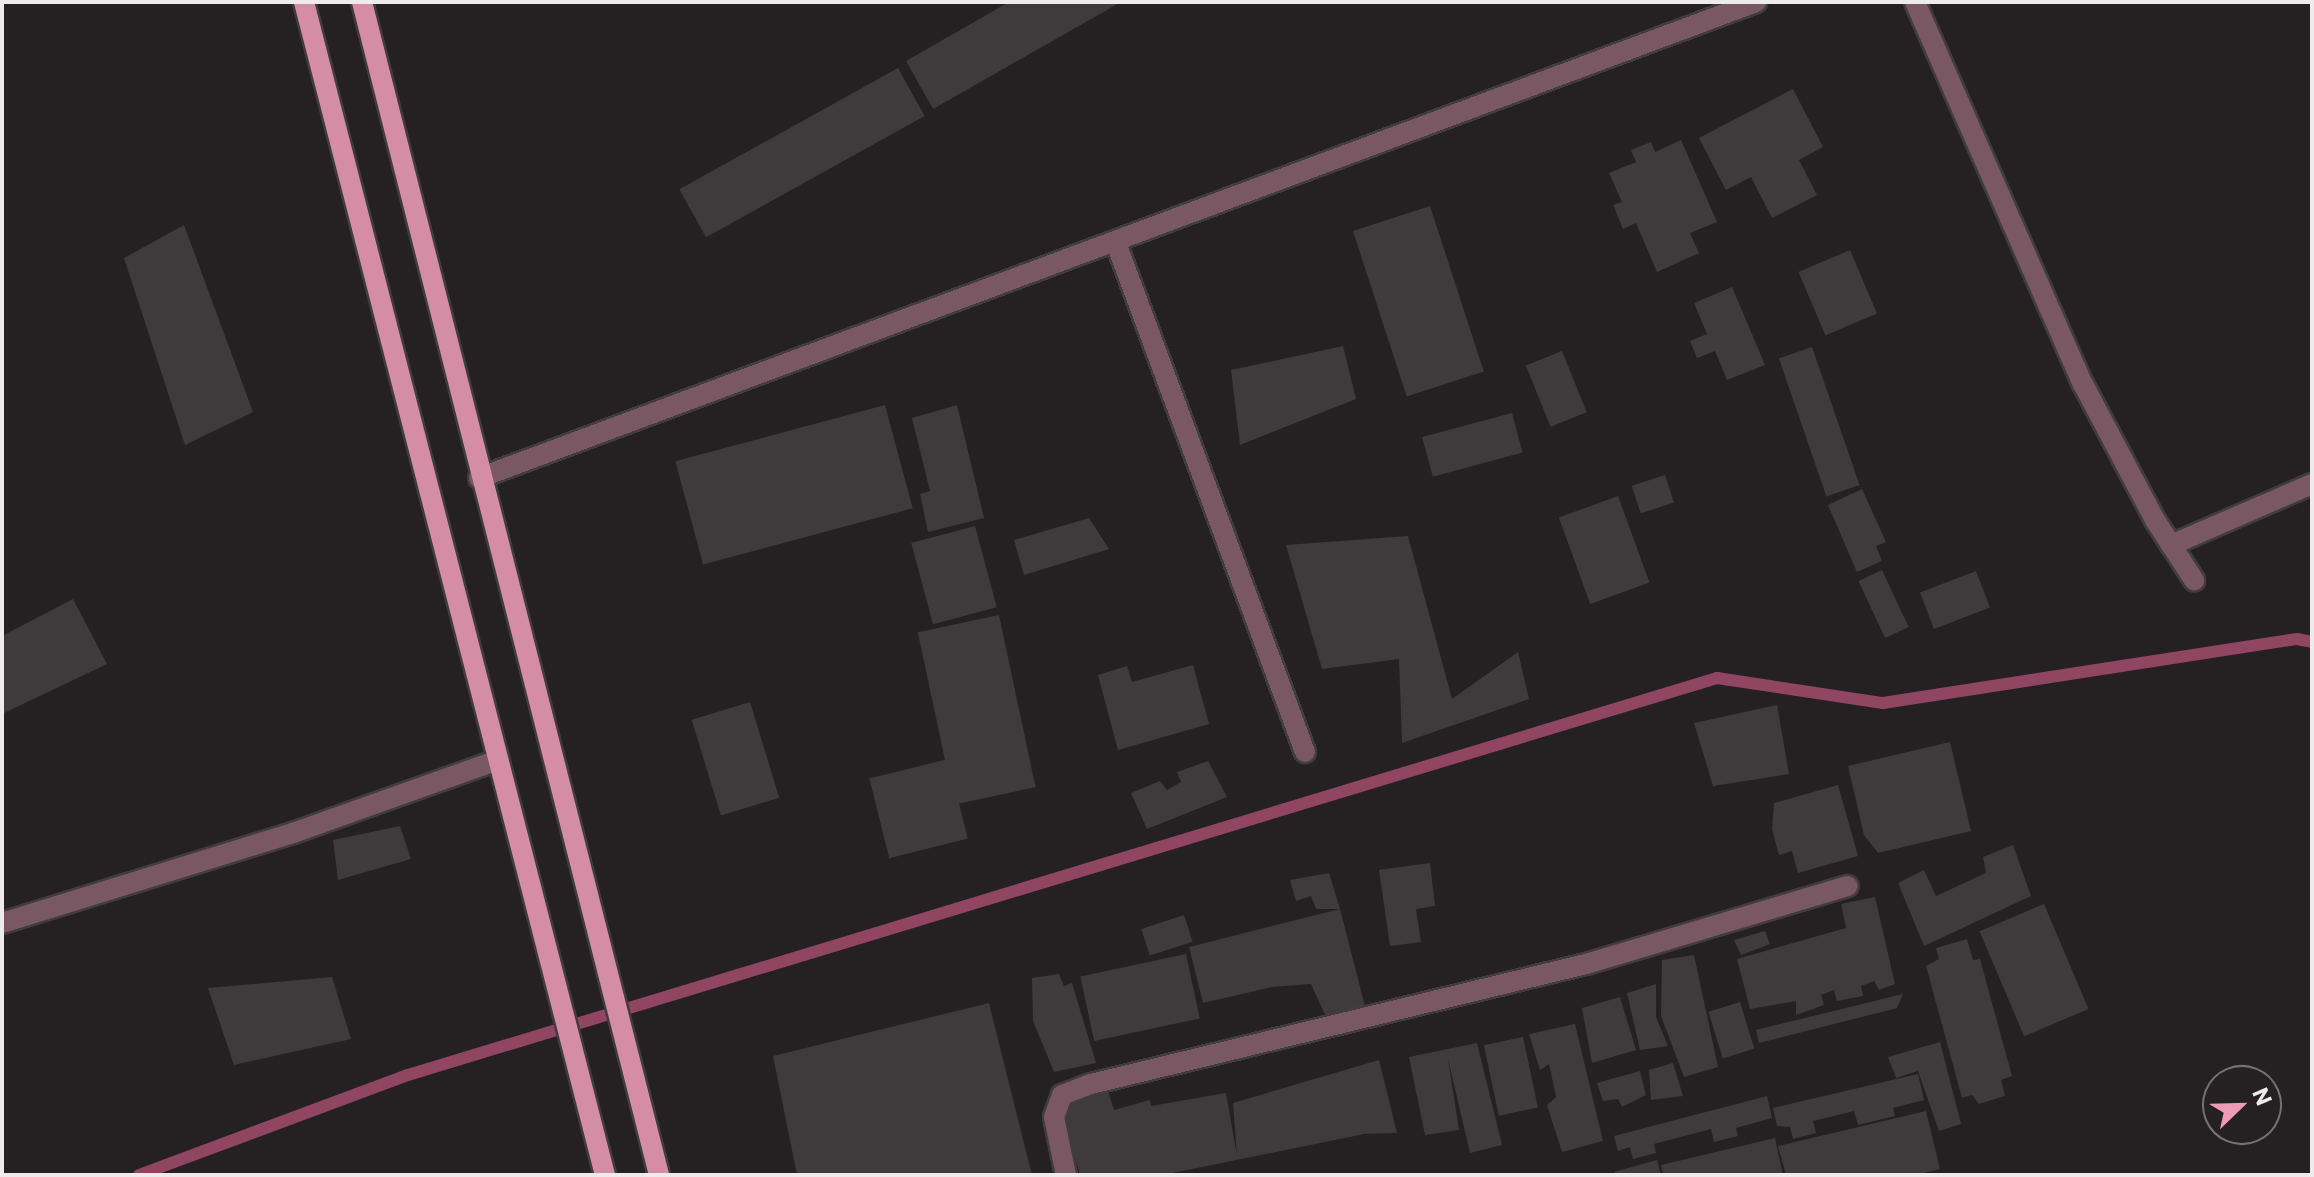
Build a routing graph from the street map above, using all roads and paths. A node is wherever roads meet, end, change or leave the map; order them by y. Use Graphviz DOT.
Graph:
graph roads {
  1 [pos="304,2"];
  2 [pos="362,2"];
  3 [pos="1756,2"];
  4 [pos="1915,2"];
  5 [pos="1116,243"];
  6 [pos="479,478"];
  7 [pos="2312,484"];
  8 [pos="2171,545"];
  9 [pos="2194,580"];
  10 [pos="1305,752"];
  11 [pos="498,760"];
  12 [pos="1848,886"];
  13 [pos="2,923"];
  14 [pos="605,1175"];
  15 [pos="659,1175"];
  16 [pos="1066,1175"];
  1 -- 11 [label="main road"];
  2 -- 6 [label="main road"];
  3 -- 5 [label="street"];
  4 -- 8 [label="street"];
  5 -- 6 [label="street"];
  5 -- 10 [label="street"];
  6 -- 15 [label="main road"];
  7 -- 8 [label="street"];
  8 -- 9 [label="street"];
  11 -- 13 [label="street"];
  11 -- 14 [label="main road"];
  12 -- 16 [label="street"];
}
